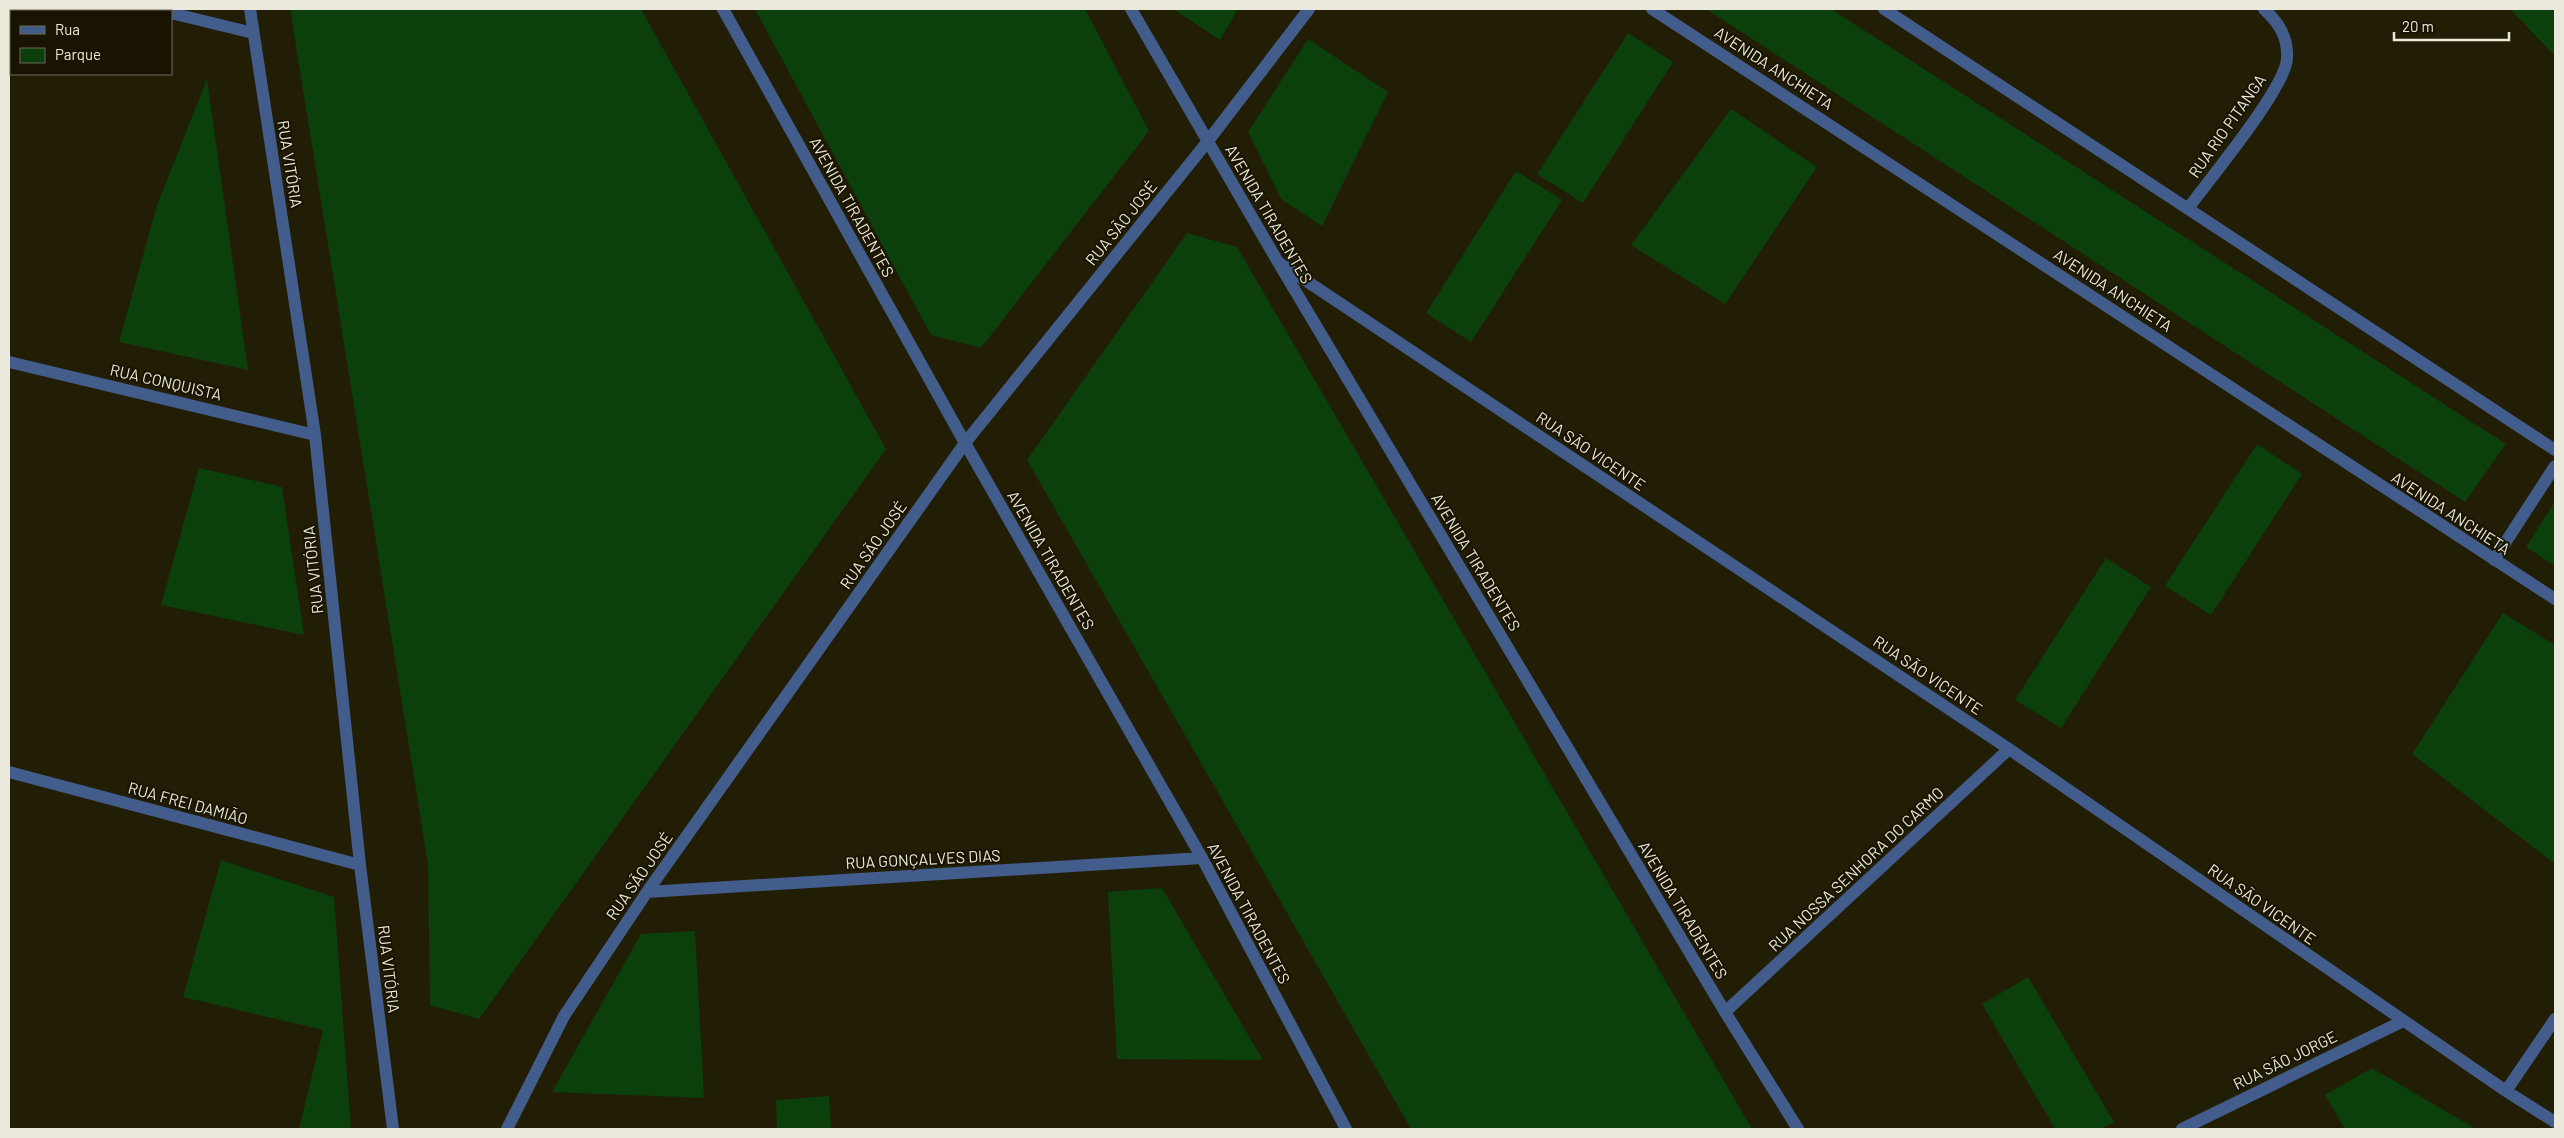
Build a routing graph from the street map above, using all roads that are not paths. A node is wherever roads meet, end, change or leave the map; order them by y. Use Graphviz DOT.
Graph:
graph roads {
  1 [pos="250,9"];
  2 [pos="723,9"];
  3 [pos="1131,9"];
  4 [pos="1309,9"];
  5 [pos="1652,9"];
  6 [pos="1884,9"];
  7 [pos="2264,9"];
  8 [pos="172,13"];
  9 [pos="253,33"];
  10 [pos="1208,141"];
  11 [pos="2188,207"];
  12 [pos="1278,262"];
  13 [pos="9,362"];
  14 [pos="315,435"];
  15 [pos="965,443"];
  16 [pos="2555,450"];
  17 [pos="2555,466"];
  18 [pos="2494,560"];
  19 [pos="2555,599"];
  20 [pos="2010,749"];
  21 [pos="9,772"];
  22 [pos="1202,858"];
  23 [pos="360,866"];
  24 [pos="647,892"];
  25 [pos="1725,1012"];
  26 [pos="2555,1019"];
  27 [pos="2403,1020"];
  28 [pos="2506,1091"];
  29 [pos="2555,1122"];
  30 [pos="393,1129"];
  31 [pos="507,1129"];
  32 [pos="1346,1129"];
  33 [pos="1798,1129"];
  34 [pos="2182,1129"];
  1 -- 9 [label="street, RUA VITÓRIA"];
  2 -- 15 [label="street, AVENIDA TIRADENTES"];
  3 -- 10 [label="street, AVENIDA TIRADENTES"];
  4 -- 10 [label="street, RUA SÃO JOSÉ"];
  5 -- 18 [label="street, AVENIDA ANCHIETA"];
  6 -- 11 [label="street"];
  7 -- 11 [label="street, RUA RIO PITANGA"];
  8 -- 9 [label="street"];
  9 -- 14 [label="street, RUA VITÓRIA"];
  10 -- 12 [label="street, AVENIDA TIRADENTES"];
  10 -- 15 [label="street, RUA SÃO JOSÉ"];
  11 -- 16 [label="street"];
  12 -- 20 [label="street, RUA SÃO VICENTE"];
  12 -- 25 [label="street, AVENIDA TIRADENTES"];
  13 -- 14 [label="street, RUA CONQUISTA"];
  14 -- 23 [label="street, RUA VITÓRIA"];
  15 -- 22 [label="street, AVENIDA TIRADENTES"];
  15 -- 24 [label="street, RUA SÃO JOSÉ"];
  17 -- 18 [label="street"];
  18 -- 19 [label="street, AVENIDA ANCHIETA"];
  20 -- 25 [label="street, RUA NOSSA SENHORA DO CARMO"];
  20 -- 27 [label="street, RUA SÃO VICENTE"];
  21 -- 23 [label="street, RUA FREI DAMIÃO"];
  22 -- 24 [label="street, RUA GONÇALVES DIAS"];
  22 -- 32 [label="street, AVENIDA TIRADENTES"];
  23 -- 30 [label="street, RUA VITÓRIA"];
  24 -- 31 [label="street, RUA SÃO JOSÉ"];
  25 -- 33 [label="street, AVENIDA TIRADENTES"];
  26 -- 28 [label="street"];
  27 -- 28 [label="street, RUA SÃO VICENTE"];
  27 -- 34 [label="street, RUA SÃO JORGE"];
  28 -- 29 [label="street, RUA SÃO VICENTE"];
}
